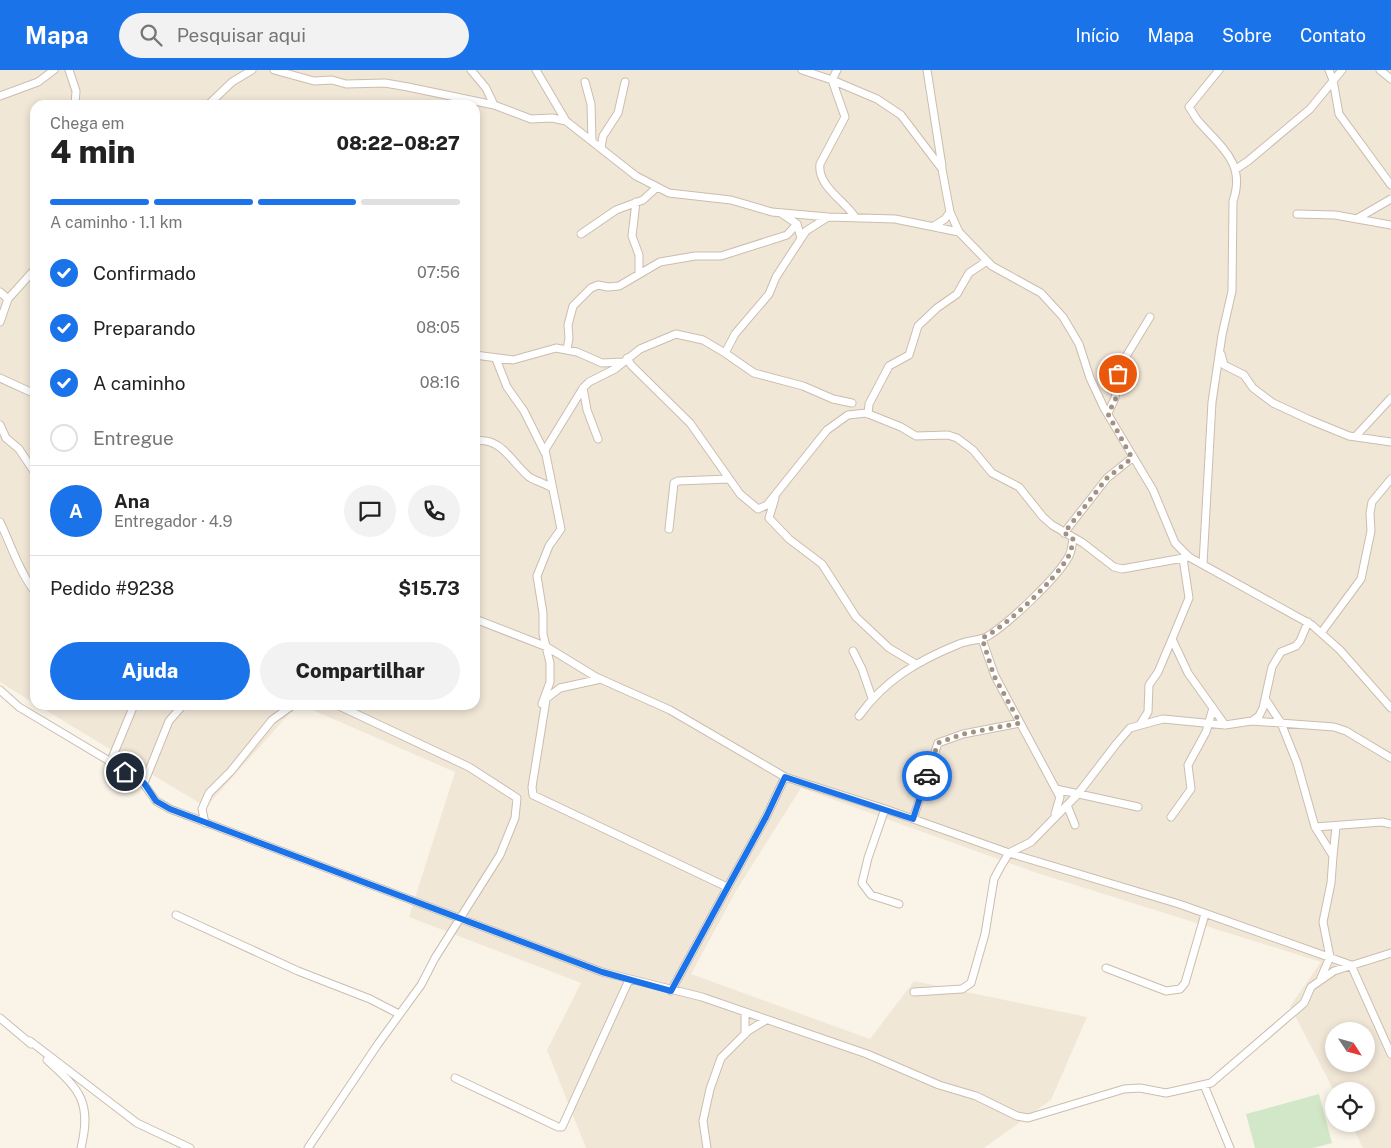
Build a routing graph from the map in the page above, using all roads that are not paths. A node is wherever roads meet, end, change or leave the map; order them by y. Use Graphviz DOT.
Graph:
graph roads {
  1 [pos="54,70"];
  2 [pos="69,70"];
  3 [pos="252,70"];
  4 [pos="274,70"];
  5 [pos="471,70"];
  6 [pos="536,70"];
  7 [pos="802,70"];
  8 [pos="837,70"];
  9 [pos="927,70"];
  10 [pos="1219,70"];
  11 [pos="1329,70"];
  12 [pos="1342,70"];
  13 [pos="1380,70"];
  14 [pos="1391,79"];
  15 [pos="832,80"];
  16 [pos="1333,80"];
  17 [pos="585,82"];
  18 [pos="625,82"];
  19 [pos="0,96"];
  20 [pos="75,100"];
  21 [pos="213,100"];
  22 [pos="470,100"];
  23 [pos="480,102"];
  24 [pos="494,105"];
  25 [pos="566,121"];
  26 [pos="592,141"];
  27 [pos="601,148"];
  28 [pos="1236,169"];
  29 [pos="942,170"];
  30 [pos="1391,185"];
  31 [pos="656,188"];
  32 [pos="1391,199"];
  33 [pos="636,202"];
  34 [pos="950,212"];
  35 [pos="780,213"];
  36 [pos="1297,214"];
  37 [pos="828,218"];
  38 [pos="855,218"];
  39 [pos="1358,218"];
  40 [pos="797,224"];
  41 [pos="1391,225"];
  42 [pos="934,226"];
  43 [pos="959,232"];
  44 [pos="581,234"];
  45 [pos="801,238"];
  46 [pos="987,261"];
  47 [pos="639,274"];
  48 [pos="30,275"];
  49 [pos="0,292"];
  50 [pos="8,299"];
  51 [pos="1150,316"];
  52 [pos="0,322"];
  53 [pos="567,350"];
  54 [pos="1220,350"];
  55 [pos="725,353"];
  56 [pos="480,356"];
  57 [pos="496,359"];
  58 [pos="625,360"];
  59 [pos="0,378"];
  60 [pos="583,388"];
  61 [pos="30,392"];
  62 [pos="1391,398"];
  63 [pos="852,402"];
  64 [pos="868,414"];
  65 [pos="1108,414"];
  66 [pos="0,425"];
  67 [pos="1355,437"];
  68 [pos="598,439"];
  69 [pos="480,441"];
  70 [pos="1391,442"];
  71 [pos="545,453"];
  72 [pos="1132,458"];
  73 [pos="30,466"];
  74 [pos="729,479"];
  75 [pos="1391,479"];
  76 [pos="552,488"];
  77 [pos="776,494"];
  78 [pos="0,522"];
  79 [pos="669,529"];
  80 [pos="1064,533"];
  81 [pos="1073,538"];
  82 [pos="1186,557"];
  83 [pos="1203,564"];
  84 [pos="30,584"];
  85 [pos="480,621"];
  86 [pos="1308,622"];
  87 [pos="1321,633"];
  88 [pos="982,638"];
  89 [pos="1172,639"];
  90 [pos="547,647"];
  91 [pos="853,651"];
  92 [pos="916,664"];
  93 [pos="602,679"];
  94 [pos="0,690"];
  95 [pos="872,698"];
  96 [pos="546,700"];
  97 [pos="1266,700"];
  98 [pos="1213,708"];
  99 [pos="1391,708"];
  100 [pos="132,710"];
  101 [pos="179,710"];
  102 [pos="285,710"];
  103 [pos="348,710"];
  104 [pos="859,716"];
  105 [pos="1252,721"];
  106 [pos="1020,723"];
  107 [pos="1281,723"];
  108 [pos="1139,724"];
  109 [pos="1207,724"];
  110 [pos="1225,725"];
  111 [pos="1391,758"];
  112 [pos="110,764"];
  113 [pos="785,777"];
  114 [pos="144,783"];
  115 [pos="1056,789"];
  116 [pos="1077,795"];
  117 [pos="1067,804"];
  118 [pos="1138,807"];
  119 [pos="885,809"];
  120 [pos="1171,817"];
  121 [pos="1053,818"];
  122 [pos="913,819"];
  123 [pos="205,823"];
  124 [pos="1391,824"];
  125 [pos="1075,825"];
  126 [pos="1315,827"];
  127 [pos="1336,827"];
  128 [pos="1009,853"];
  129 [pos="1333,856"];
  130 [pos="727,887"];
  131 [pos="899,904"];
  132 [pos="1205,914"];
  133 [pos="176,915"];
  134 [pos="460,918"];
  135 [pos="1391,953"];
  136 [pos="1330,957"];
  137 [pos="1351,964"];
  138 [pos="1106,968"];
  139 [pos="629,980"];
  140 [pos="1319,982"];
  141 [pos="671,991"];
  142 [pos="914,992"];
  143 [pos="745,1012"];
  144 [pos="399,1014"];
  145 [pos="0,1018"];
  146 [pos="766,1020"];
  147 [pos="744,1037"];
  148 [pos="30,1041"];
  149 [pos="1391,1054"];
  150 [pos="455,1078"];
  151 [pos="1204,1085"];
  152 [pos="80,1148"];
  153 [pos="190,1148"];
  154 [pos="308,1148"];
  155 [pos="707,1148"];
  156 [pos="1230,1148"];
  1 -- 19 [label="street"];
  2 -- 20 [label="street"];
  3 -- 21 [label="street"];
  4 -- 22 [label="street"];
  5 -- 24 [label="street"];
  6 -- 25 [label="street"];
  7 -- 15 [label="street"];
  8 -- 15 [label="street"];
  9 -- 29 [label="street"];
  10 -- 28 [label="street"];
  11 -- 16 [label="street"];
  12 -- 16 [label="street"];
  13 -- 14 [label="street"];
  15 -- 29 [label="street"];
  15 -- 38 [label="street"];
  16 -- 28 [label="street"];
  16 -- 30 [label="street"];
  17 -- 26 [label="street"];
  18 -- 27 [label="street"];
  23 -- 24 [label="street"];
  24 -- 25 [label="street"];
  25 -- 26 [label="street"];
  26 -- 27 [label="street"];
  27 -- 31 [label="street"];
  28 -- 54 [label="street"];
  29 -- 34 [label="street"];
  31 -- 33 [label="street"];
  31 -- 35 [label="street"];
  32 -- 39 [label="street"];
  33 -- 44 [label="street"];
  33 -- 47 [label="street"];
  34 -- 42 [label="street"];
  34 -- 43 [label="street"];
  35 -- 37 [label="street"];
  35 -- 40 [label="street"];
  36 -- 39 [label="street"];
  37 -- 38 [label="street"];
  37 -- 45 [label="street"];
  38 -- 42 [label="street"];
  39 -- 41 [label="street"];
  40 -- 45 [label="street"];
  40 -- 47 [label="street"];
  42 -- 43 [label="street"];
  43 -- 46 [label="street"];
  45 -- 55 [label="street"];
  46 -- 64 [label="street"];
  46 -- 65 [label="street"];
  47 -- 53 [label="street"];
  48 -- 50 [label="street"];
  49 -- 50 [label="street"];
  50 -- 52 [label="street"];
  51 -- 65 [label="street"];
  53 -- 57 [label="street"];
  53 -- 58 [label="street"];
  54 -- 67 [label="street"];
  54 -- 83 [label="street"];
  55 -- 58 [label="street"];
  55 -- 63 [label="street"];
  56 -- 57 [label="street"];
  57 -- 71 [label="street"];
  58 -- 60 [label="street"];
  58 -- 74 [label="street"];
  59 -- 61 [label="street"];
  60 -- 68 [label="street"];
  60 -- 71 [label="street"];
  62 -- 67 [label="street"];
  64 -- 77 [label="street"];
  64 -- 80 [label="street"];
  65 -- 72 [label="street"];
  66 -- 73 [label="street"];
  67 -- 70 [label="street"];
  69 -- 76 [label="street"];
  71 -- 76 [label="street"];
  72 -- 80 [label="street"];
  72 -- 82 [label="street"];
  74 -- 77 [label="street"];
  74 -- 79 [label="street"];
  75 -- 87 [label="street"];
  76 -- 90 [label="street"];
  77 -- 92 [label="street"];
  78 -- 84 [label="street"];
  80 -- 81 [label="street"];
  81 -- 82 [label="street"];
  81 -- 88 [label="street"];
  82 -- 83 [label="street"];
  82 -- 89 [label="street"];
  83 -- 86 [label="street"];
  85 -- 90 [label="street"];
  86 -- 87 [label="street"];
  86 -- 97 [label="street"];
  87 -- 99 [label="street"];
  88 -- 92 [label="street"];
  88 -- 106 [label="street"];
  89 -- 98 [label="street"];
  89 -- 108 [label="street"];
  90 -- 93 [label="street"];
  90 -- 96 [label="street"];
  91 -- 95 [label="street"];
  92 -- 95 [label="street"];
  93 -- 96 [label="street"];
  93 -- 113 [label="street"];
  94 -- 112 [label="street"];
  95 -- 104 [label="street"];
  96 -- 130 [label="street"];
  97 -- 105 [label="street"];
  97 -- 107 [label="street"];
  98 -- 109 [label="street"];
  98 -- 110 [label="street"];
  100 -- 112 [label="street"];
  101 -- 114 [label="street"];
  102 -- 123 [label="street"];
  103 -- 134 [label="street"];
  105 -- 107 [label="street"];
  105 -- 110 [label="street"];
  106 -- 115 [label="street"];
  106 -- 122 [label="street"];
  107 -- 111 [label="street"];
  107 -- 126 [label="street"];
  108 -- 109 [label="street"];
  108 -- 116 [label="street"];
  109 -- 110 [label="street"];
  109 -- 120 [label="street"];
  112 -- 114 [label="street"];
  113 -- 119 [label="street"];
  113 -- 130 [label="street"];
  114 -- 123 [label="street"];
  115 -- 116 [label="street"];
  115 -- 121 [label="street"];
  116 -- 117 [label="street"];
  116 -- 118 [label="street"];
  117 -- 121 [label="street"];
  117 -- 125 [label="street"];
  119 -- 122 [label="street"];
  119 -- 131 [label="street"];
  121 -- 128 [label="street"];
  122 -- 128 [label="street"];
  123 -- 134 [label="street"];
  124 -- 127 [label="street"];
  126 -- 127 [label="street"];
  126 -- 129 [label="street"];
  127 -- 129 [label="street"];
  128 -- 132 [label="street"];
  128 -- 142 [label="street"];
  129 -- 136 [label="street"];
  130 -- 141 [label="street"];
  132 -- 136 [label="street"];
  132 -- 138 [label="street"];
  133 -- 144 [label="street"];
  134 -- 139 [label="street"];
  134 -- 144 [label="street"];
  135 -- 137 [label="street"];
  136 -- 137 [label="street"];
  136 -- 140 [label="street"];
  137 -- 140 [label="street"];
  137 -- 149 [label="street"];
  139 -- 141 [label="street"];
  139 -- 150 [label="street"];
  140 -- 151 [label="street"];
  141 -- 143 [label="street"];
  143 -- 146 [label="street"];
  143 -- 147 [label="street"];
  144 -- 154 [label="street"];
  145 -- 148 [label="street"];
  146 -- 147 [label="street"];
  146 -- 151 [label="street"];
  147 -- 155 [label="street"];
  148 -- 152 [label="street"];
  148 -- 153 [label="street"];
  151 -- 156 [label="street"];
}
